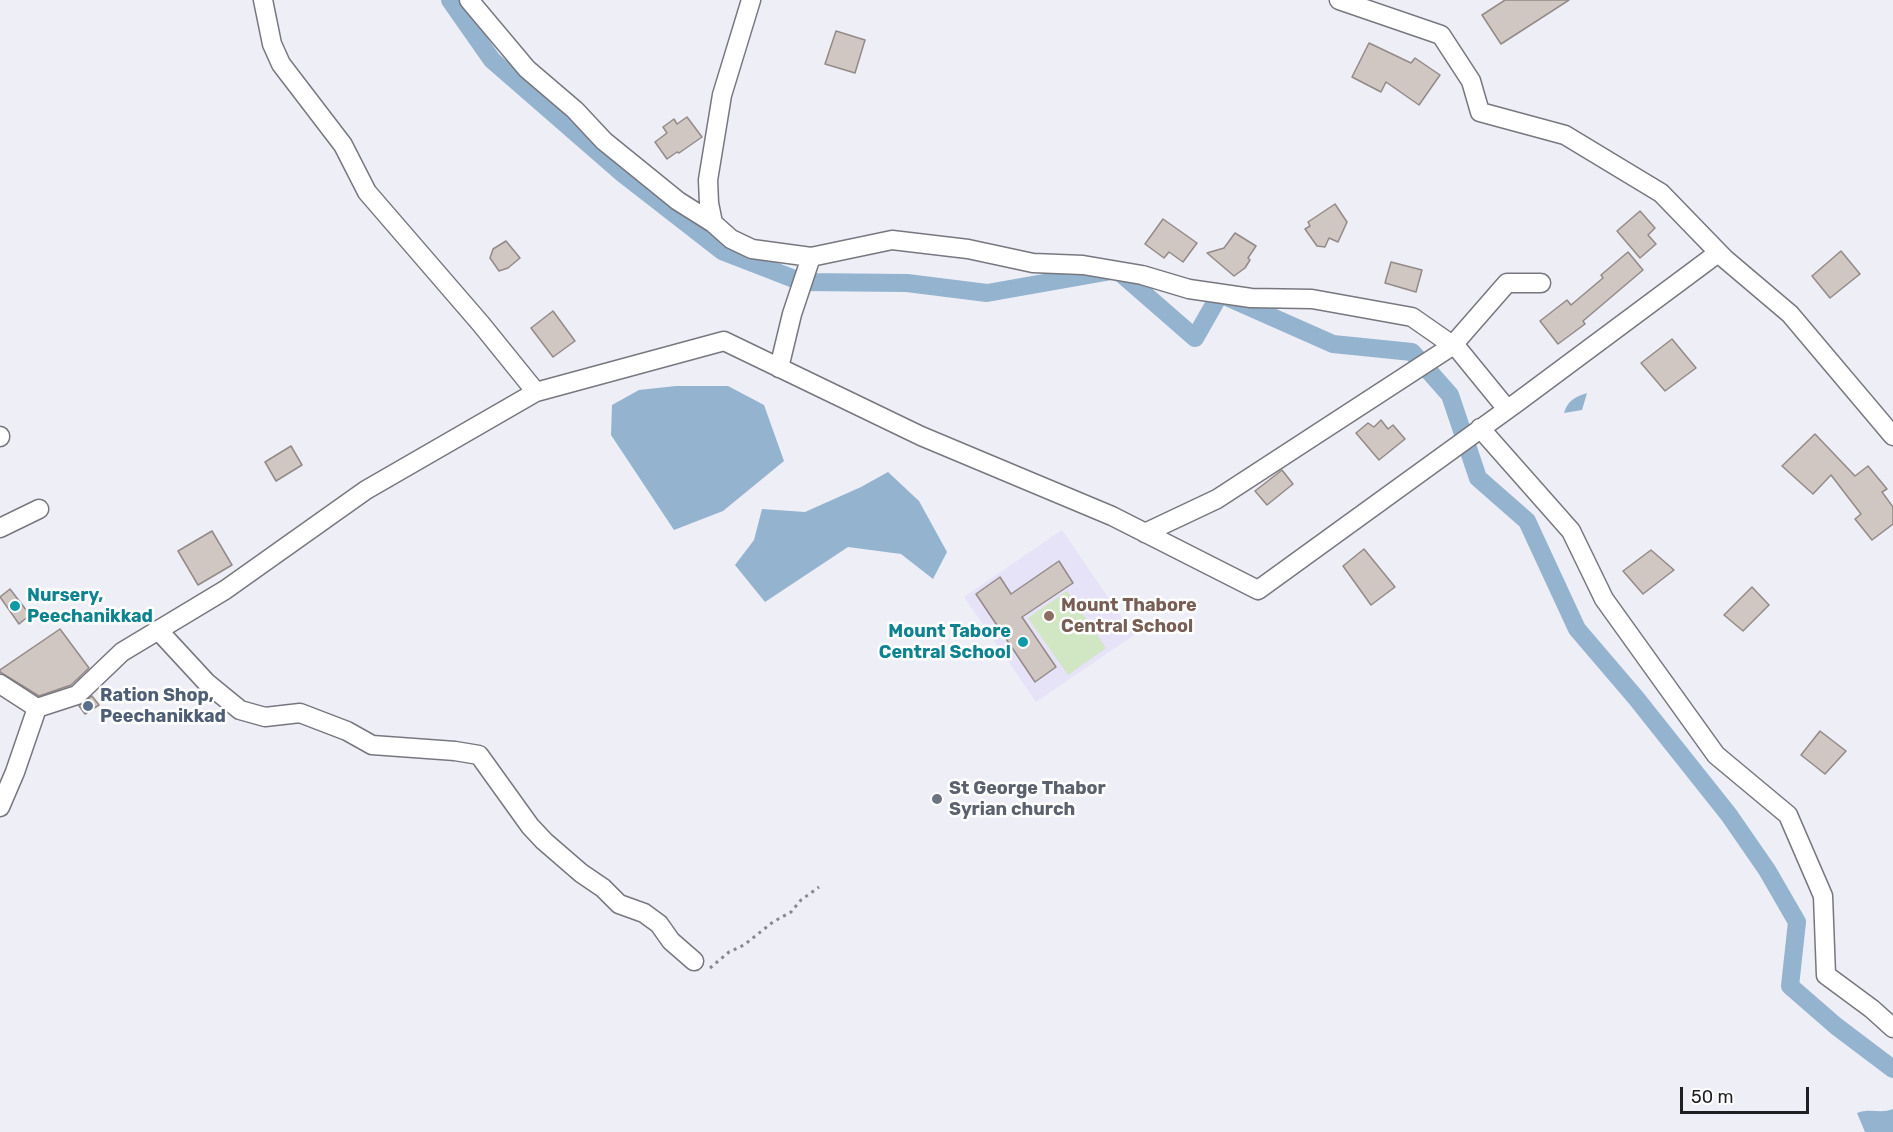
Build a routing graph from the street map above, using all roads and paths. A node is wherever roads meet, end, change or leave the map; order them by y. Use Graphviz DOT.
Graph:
graph roads {
  1 [pos="263,0"];
  2 [pos="469,0"];
  3 [pos="751,0"];
  4 [pos="1339,0"];
  5 [pos="714,223"];
  6 [pos="811,257"];
  7 [pos="1724,258"];
  8 [pos="1541,283"];
  9 [pos="1453,346"];
  10 [pos="779,368"];
  11 [pos="536,392"];
  12 [pos="1508,409"];
  13 [pos="1480,428"];
  14 [pos="1893,435"];
  15 [pos="39,509"];
  16 [pos="0,528"];
  17 [pos="1146,533"];
  18 [pos="159,630"];
  19 [pos="0,684"];
  20 [pos="37,708"];
  21 [pos="0,807"];
  22 [pos="819,887"];
  23 [pos="694,961"];
  24 [pos="1893,1028"];
  1 -- 11 [label="street"];
  2 -- 5 [label="street"];
  3 -- 5 [label="street"];
  4 -- 7 [label="street"];
  5 -- 6 [label="street"];
  6 -- 9 [label="street"];
  6 -- 10 [label="street"];
  7 -- 12 [label="street"];
  7 -- 14 [label="street"];
  8 -- 9 [label="street"];
  9 -- 12 [label="street"];
  9 -- 17 [label="street"];
  10 -- 11 [label="street"];
  10 -- 17 [label="street"];
  11 -- 18 [label="street"];
  12 -- 13 [label="street"];
  13 -- 17 [label="street"];
  13 -- 24 [label="street"];
  15 -- 16 [label="street"];
  18 -- 20 [label="street"];
  18 -- 23 [label="street"];
  19 -- 20 [label="street"];
  20 -- 21 [label="street"];
  22 -- 23 [label="path"];
}
